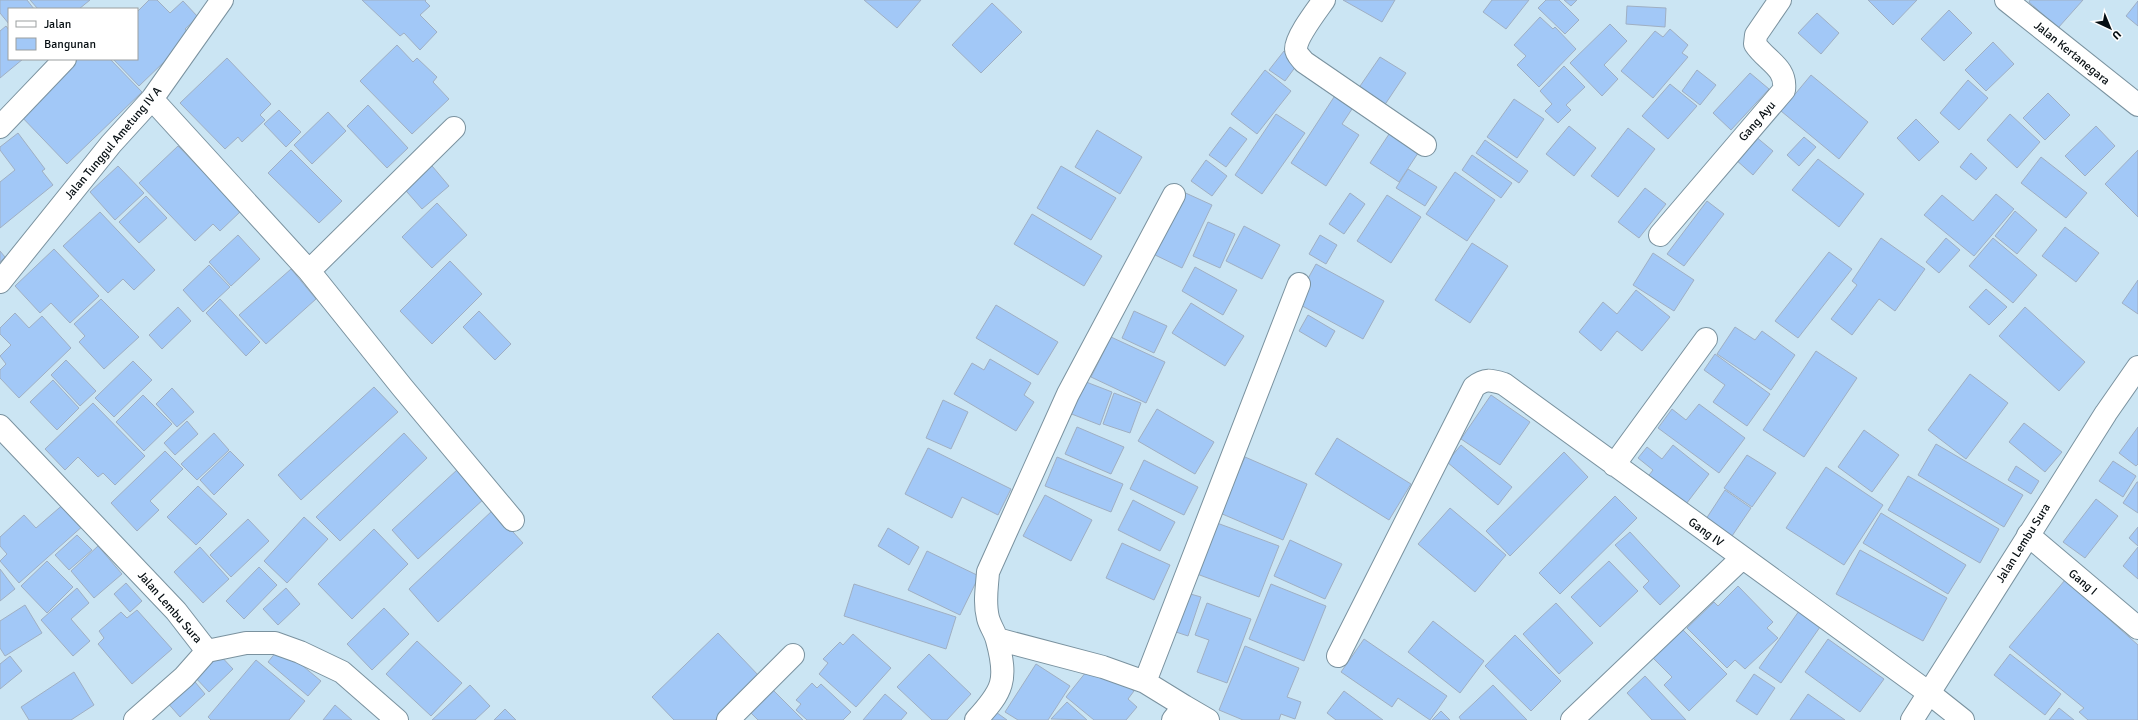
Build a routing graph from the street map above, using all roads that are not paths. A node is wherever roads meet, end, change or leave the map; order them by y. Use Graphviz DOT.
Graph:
graph roads {
  1 [pos="222,0"];
  2 [pos="1324,0"];
  3 [pos="1780,0"];
  4 [pos="2007,0"];
  5 [pos="64,60"];
  6 [pos="152,99"];
  7 [pos="2138,105"];
  8 [pos="0,127"];
  9 [pos="454,128"];
  10 [pos="1425,145"];
  11 [pos="1174,195"];
  12 [pos="1660,236"];
  13 [pos="309,271"];
  14 [pos="0,282"];
  15 [pos="1299,284"];
  16 [pos="1706,339"];
  17 [pos="2138,368"];
  18 [pos="0,426"];
  19 [pos="1614,465"];
  20 [pos="513,520"];
  21 [pos="2028,536"];
  22 [pos="1742,558"];
  23 [pos="2138,628"];
  24 [pos="997,639"];
  25 [pos="207,651"];
  26 [pos="793,655"];
  27 [pos="1338,656"];
  28 [pos="1145,682"];
  29 [pos="1929,693"];
  30 [pos="1179,713"];
  31 [pos="135,720"];
  32 [pos="397,720"];
  33 [pos="728,720"];
  34 [pos="976,720"];
  35 [pos="1208,720"];
  36 [pos="1572,720"];
  37 [pos="1912,720"];
  38 [pos="1963,720"];
  1 -- 6 [label="street, Jalan Tunggul Ametung IV A"];
  2 -- 10 [label="street"];
  3 -- 12 [label="street, Gang Ayu"];
  4 -- 7 [label="street, Jalan Kertanegara"];
  5 -- 8 [label="street"];
  6 -- 13 [label="street"];
  6 -- 14 [label="street, Jalan Tunggul Ametung IV A"];
  9 -- 13 [label="street"];
  11 -- 24 [label="street"];
  13 -- 20 [label="street"];
  15 -- 28 [label="street"];
  16 -- 19 [label="street"];
  17 -- 21 [label="street, Jalan Lembu Sura"];
  18 -- 25 [label="street, Jalan Lembu Sura"];
  19 -- 22 [label="street, Gang IV"];
  19 -- 27 [label="street, Gang IV"];
  21 -- 23 [label="street, Gang I"];
  21 -- 29 [label="street, Jalan Lembu Sura"];
  22 -- 29 [label="street, Gang IV"];
  22 -- 36 [label="street"];
  24 -- 28 [label="street"];
  24 -- 34 [label="street"];
  25 -- 31 [label="street"];
  25 -- 32 [label="street, Jalan Lembu Sura"];
  26 -- 33 [label="street"];
  28 -- 30 [label="street"];
  29 -- 37 [label="street, Jalan Lembu Sura"];
  29 -- 38 [label="street, Gang IV"];
  30 -- 35 [label="street"];
}
